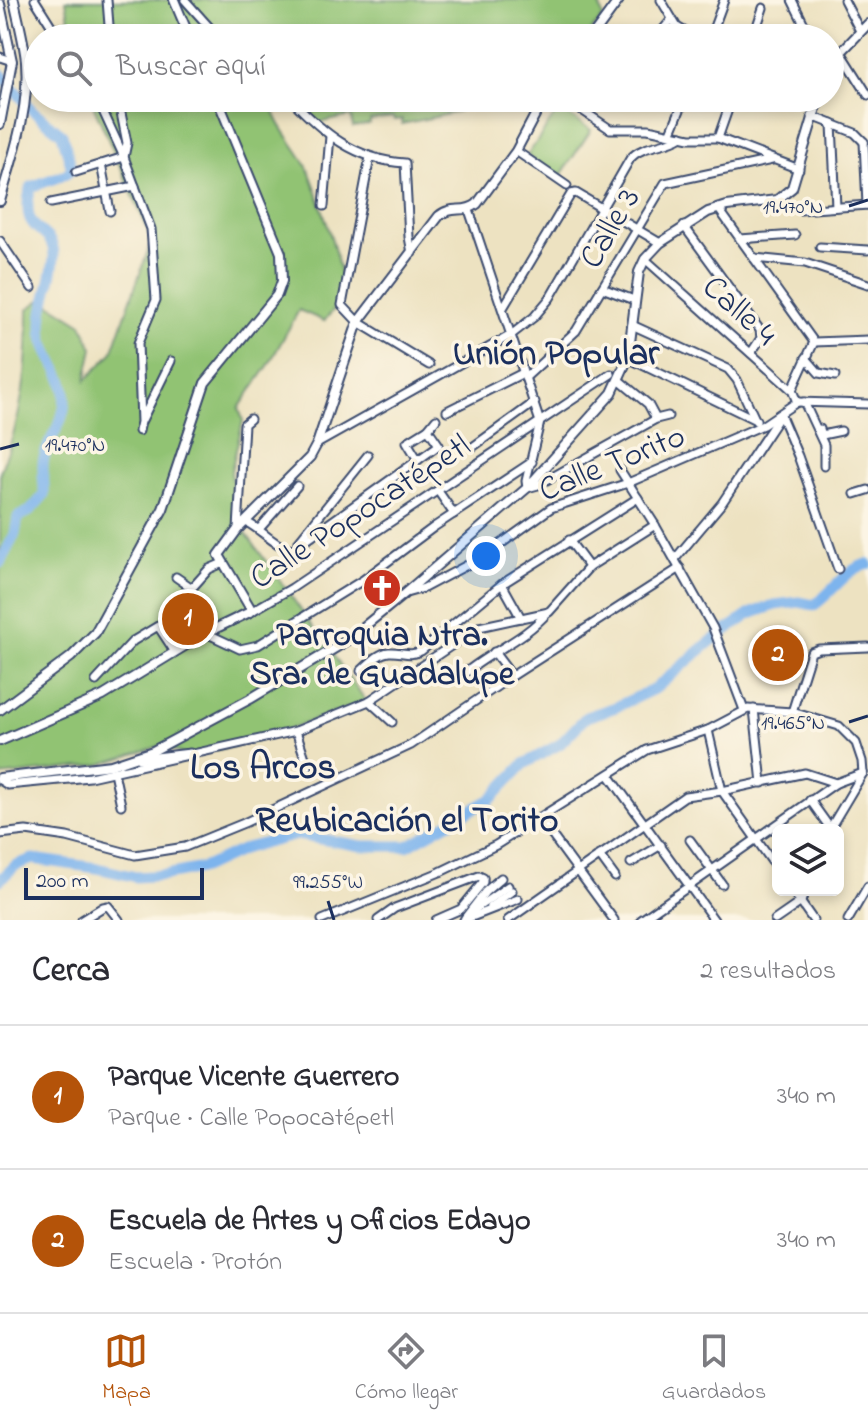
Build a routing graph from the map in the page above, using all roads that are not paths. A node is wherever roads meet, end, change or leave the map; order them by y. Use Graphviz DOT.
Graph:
graph roads {
  1 [pos="14,0"];
  2 [pos="35,0"];
  3 [pos="107,0"];
  4 [pos="174,0"];
  5 [pos="185,0"];
  6 [pos="619,0"];
  7 [pos="661,0"];
  8 [pos="724,0"];
  9 [pos="792,0"];
  10 [pos="844,0"];
  11 [pos="0,4"];
  12 [pos="763,8"];
  13 [pos="674,23"];
  14 [pos="50,24"];
  15 [pos="109,24"];
  16 [pos="184,24"];
  17 [pos="206,24"];
  18 [pos="601,24"];
  19 [pos="715,24"];
  20 [pos="758,24"];
  21 [pos="804,24"];
  22 [pos="866,26"];
  23 [pos="844,49"];
  24 [pos="24,51"];
  25 [pos="0,57"];
  26 [pos="844,57"];
  27 [pos="11,66"];
  28 [pos="5,86"];
  29 [pos="868,95"];
  30 [pos="24,100"];
  31 [pos="103,112"];
  32 [pos="121,112"];
  33 [pos="223,112"];
  34 [pos="303,112"];
  35 [pos="537,112"];
  36 [pos="585,112"];
  37 [pos="679,112"];
  38 [pos="727,112"];
  39 [pos="814,112"];
  40 [pos="812,116"];
  41 [pos="0,124"];
  42 [pos="832,124"];
  43 [pos="671,132"];
  44 [pos="330,136"];
  45 [pos="682,136"];
  46 [pos="718,138"];
  47 [pos="866,140"];
  48 [pos="516,151"];
  49 [pos="124,157"];
  50 [pos="370,157"];
  51 [pos="772,160"];
  52 [pos="101,164"];
  53 [pos="799,169"];
  54 [pos="76,172"];
  55 [pos="2,186"];
  56 [pos="135,186"];
  57 [pos="569,190"];
  58 [pos="106,191"];
  59 [pos="777,200"];
  60 [pos="0,201"];
  61 [pos="51,203"];
  62 [pos="868,205"];
  63 [pos="324,206"];
  64 [pos="836,207"];
  65 [pos="718,208"];
  66 [pos="601,209"];
  67 [pos="469,210"];
  68 [pos="110,211"];
  69 [pos="684,226"];
  70 [pos="637,229"];
  71 [pos="795,235"];
  72 [pos="740,239"];
  73 [pos="0,241"];
  74 [pos="660,243"];
  75 [pos="820,247"];
  76 [pos="868,250"];
  77 [pos="412,253"];
  78 [pos="753,258"];
  79 [pos="645,259"];
  80 [pos="868,284"];
  81 [pos="32,288"];
  82 [pos="602,288"];
  83 [pos="634,300"];
  84 [pos="503,308"];
  85 [pos="358,322"];
  86 [pos="632,325"];
  87 [pos="511,335"];
  88 [pos="868,340"];
  89 [pos="814,342"];
  90 [pos="751,353"];
  91 [pos="628,358"];
  92 [pos="806,358"];
  93 [pos="171,361"];
  94 [pos="429,365"];
  95 [pos="611,374"];
  96 [pos="524,376"];
  97 [pos="835,376"];
  98 [pos="620,381"];
  99 [pos="792,390"];
  100 [pos="535,402"];
  101 [pos="803,402"];
  102 [pos="868,404"];
  103 [pos="447,411"];
  104 [pos="668,416"];
  105 [pos="781,416"];
  106 [pos="250,419"];
  107 [pos="436,419"];
  108 [pos="656,419"];
  109 [pos="141,422"];
  110 [pos="540,422"];
  111 [pos="760,423"];
  112 [pos="428,429"];
  113 [pos="139,431"];
  114 [pos="841,431"];
  115 [pos="317,444"];
  116 [pos="474,446"];
  117 [pos="368,455"];
  118 [pos="418,460"];
  119 [pos="532,462"];
  120 [pos="824,466"];
  121 [pos="620,470"];
  122 [pos="628,483"];
  123 [pos="297,486"];
  124 [pos="527,488"];
  125 [pos="868,490"];
  126 [pos="438,491"];
  127 [pos="855,494"];
  128 [pos="638,498"];
  129 [pos="454,514"];
  130 [pos="246,522"];
  131 [pos="655,525"];
  132 [pos="260,528"];
  133 [pos="238,529"];
  134 [pos="569,540"];
  135 [pos="293,549"];
  136 [pos="221,559"];
  137 [pos="675,559"];
  138 [pos="589,567"];
  139 [pos="680,568"];
  140 [pos="838,569"];
  141 [pos="176,577"];
  142 [pos="502,584"];
  143 [pos="404,594"];
  144 [pos="252,611"];
  145 [pos="549,612"];
  146 [pos="521,618"];
  147 [pos="452,622"];
  148 [pos="206,633"];
  149 [pos="449,647"];
  150 [pos="868,647"];
  151 [pos="175,652"];
  152 [pos="494,652"];
  153 [pos="361,671"];
  154 [pos="464,674"];
  155 [pos="512,676"];
  156 [pos="96,681"];
  157 [pos="369,701"];
  158 [pos="754,709"];
  159 [pos="0,710"];
  160 [pos="744,710"];
  161 [pos="792,712"];
  162 [pos="392,722"];
  163 [pos="708,730"];
  164 [pos="296,731"];
  165 [pos="0,741"];
  166 [pos="200,754"];
  167 [pos="134,759"];
  168 [pos="308,767"];
  169 [pos="114,772"];
  170 [pos="863,773"];
  171 [pos="609,775"];
  172 [pos="0,779"];
  173 [pos="762,783"];
  174 [pos="836,783"];
  175 [pos="722,791"];
  176 [pos="810,800"];
  177 [pos="121,805"];
  178 [pos="540,819"];
  179 [pos="645,823"];
  180 [pos="827,824"];
  181 [pos="833,824"];
  182 [pos="0,834"];
  183 [pos="756,839"];
  184 [pos="690,840"];
  185 [pos="661,845"];
  186 [pos="599,855"];
  187 [pos="772,862"];
  188 [pos="631,863"];
  189 [pos="579,869"];
  190 [pos="712,870"];
  191 [pos="615,877"];
  192 [pos="501,878"];
  193 [pos="722,884"];
  194 [pos="868,886"];
  195 [pos="690,887"];
  196 [pos="384,895"];
  197 [pos="796,896"];
  198 [pos="803,896"];
  199 [pos="518,899"];
  200 [pos="801,902"];
  201 [pos="395,908"];
  202 [pos="489,909"];
  203 [pos="465,918"];
  204 [pos="82,920"];
  205 [pos="119,920"];
  206 [pos="322,920"];
  207 [pos="378,920"];
  208 [pos="436,920"];
  209 [pos="508,920"];
  210 [pos="614,920"];
  211 [pos="641,920"];
  212 [pos="714,920"];
  213 [pos="775,920"];
  214 [pos="813,920"];
  215 [pos="848,920"];
  1 -- 24 [label="main road"];
  2 -- 14 [label="street"];
  3 -- 15 [label="street"];
  4 -- 16 [label="main road"];
  5 -- 17 [label="street"];
  6 -- 18 [label="main road"];
  7 -- 13 [label="street"];
  8 -- 19 [label="street"];
  9 -- 21 [label="street"];
  10 -- 22 [label="street"];
  11 -- 27 [label="main road"];
  12 -- 20 [label="street"];
  22 -- 23 [label="main road"];
  25 -- 27 [label="street"];
  26 -- 29 [label="street"];
  27 -- 28 [label="main road"];
  28 -- 41 [label="main road"];
  30 -- 55 [label="main road"];
  31 -- 49 [label="street"];
  32 -- 49 [label="street"];
  33 -- 159 [label="main road"];
  34 -- 44 [label="street"];
  35 -- 48 [label="main road"];
  36 -- 43 [label="street"];
  37 -- 43 [label="street"];
  38 -- 46 [label="street"];
  39 -- 40 [label="main road"];
  40 -- 42 [label="street"];
  40 -- 53 [label="main road"];
  42 -- 47 [label="street"];
  42 -- 64 [label="street"];
  43 -- 45 [label="street"];
  44 -- 50 [label="street"];
  44 -- 63 [label="street"];
  45 -- 46 [label="street"];
  45 -- 66 [label="street"];
  46 -- 51 [label="street"];
  47 -- 62 [label="street"];
  48 -- 57 [label="street"];
  48 -- 67 [label="main road"];
  49 -- 52 [label="street"];
  49 -- 56 [label="street"];
  50 -- 77 [label="street"];
  50 -- 85 [label="street"];
  51 -- 53 [label="street"];
  51 -- 70 [label="street, Calle 3"];
  52 -- 54 [label="street"];
  52 -- 58 [label="street"];
  53 -- 59 [label="main road"];
  55 -- 60 [label="main road"];
  56 -- 58 [label="street"];
  56 -- 109 [label="street"];
  57 -- 66 [label="street"];
  57 -- 84 [label="street"];
  58 -- 61 [label="street"];
  58 -- 68 [label="street"];
  59 -- 64 [label="street"];
  59 -- 65 [label="main road"];
  62 -- 64 [label="street"];
  65 -- 69 [label="main road"];
  65 -- 72 [label="street"];
  66 -- 70 [label="street"];
  66 -- 87 [label="street"];
  67 -- 77 [label="main road"];
  67 -- 84 [label="street"];
  69 -- 74 [label="main road"];
  69 -- 90 [label="street"];
  70 -- 74 [label="street"];
  70 -- 82 [label="street, Calle 3"];
  71 -- 72 [label="street"];
  72 -- 78 [label="street"];
  73 -- 81 [label="street"];
  74 -- 79 [label="main road"];
  75 -- 76 [label="street"];
  77 -- 85 [label="main road"];
  78 -- 80 [label="street"];
  78 -- 89 [label="street"];
  79 -- 83 [label="main road"];
  79 -- 90 [label="street, Calle 4"];
  82 -- 83 [label="street"];
  82 -- 96 [label="street, Calle 3"];
  83 -- 86 [label="main road"];
  84 -- 87 [label="street"];
  85 -- 94 [label="street"];
  85 -- 115 [label="main road"];
  86 -- 91 [label="main road"];
  86 -- 111 [label="street"];
  87 -- 96 [label="street"];
  87 -- 115 [label="street"];
  88 -- 89 [label="street"];
  89 -- 92 [label="street"];
  90 -- 99 [label="street, Calle 4"];
  91 -- 98 [label="main road"];
  91 -- 111 [label="street"];
  92 -- 97 [label="street"];
  92 -- 99 [label="street"];
  93 -- 109 [label="street"];
  95 -- 110 [label="street, Calle Popocatépetl"];
  96 -- 100 [label="street"];
  96 -- 103 [label="street, Calle 3"];
  98 -- 108 [label="street"];
  98 -- 124 [label="main road"];
  99 -- 101 [label="street, Calle 4"];
  100 -- 110 [label="street"];
  100 -- 116 [label="street"];
  101 -- 102 [label="street"];
  101 -- 105 [label="street, Calle Torito"];
  101 -- 114 [label="street"];
  101 -- 120 [label="street"];
  104 -- 108 [label="street"];
  105 -- 111 [label="street, Calle Torito"];
  105 -- 137 [label="street"];
  105 -- 140 [label="street"];
  106 -- 133 [label="street"];
  107 -- 112 [label="street"];
  108 -- 124 [label="street"];
  109 -- 113 [label="street"];
  110 -- 119 [label="street"];
  110 -- 126 [label="street, Calle Popocatépetl"];
  111 -- 122 [label="street, Calle Torito"];
  112 -- 118 [label="street"];
  112 -- 118 [label="street"];
  115 -- 130 [label="main road"];
  117 -- 135 [label="street"];
  118 -- 135 [label="street"];
  119 -- 124 [label="street"];
  119 -- 129 [label="street"];
  121 -- 122 [label="street"];
  122 -- 128 [label="street"];
  122 -- 143 [label="street, Calle Torito"];
  123 -- 132 [label="street"];
  124 -- 143 [label="main road"];
  125 -- 127 [label="street"];
  126 -- 129 [label="street"];
  126 -- 144 [label="street, Calle Popocatépetl"];
  128 -- 131 [label="street"];
  128 -- 134 [label="street"];
  129 -- 148 [label="street"];
  130 -- 132 [label="street"];
  130 -- 133 [label="main road"];
  131 -- 137 [label="street"];
  131 -- 138 [label="street"];
  132 -- 135 [label="street"];
  133 -- 136 [label="main road"];
  134 -- 138 [label="street"];
  134 -- 142 [label="street"];
  136 -- 141 [label="street"];
  136 -- 144 [label="main road"];
  137 -- 139 [label="street"];
  138 -- 145 [label="street"];
  139 -- 155 [label="street"];
  139 -- 160 [label="street"];
  142 -- 146 [label="street"];
  142 -- 147 [label="street"];
  143 -- 167 [label="main road"];
  144 -- 148 [label="main road, Calle Popocatépetl"];
  145 -- 146 [label="street"];
  145 -- 152 [label="street"];
  146 -- 149 [label="street"];
  147 -- 149 [label="street"];
  147 -- 153 [label="street"];
  148 -- 151 [label="main road, Calle Popocatépetl"];
  149 -- 157 [label="street"];
  150 -- 161 [label="street"];
  151 -- 156 [label="street"];
  151 -- 165 [label="main road, Calle Popocatépetl"];
  152 -- 154 [label="street"];
  152 -- 155 [label="street"];
  155 -- 182 [label="street"];
  157 -- 162 [label="street"];
  157 -- 164 [label="street"];
  158 -- 160 [label="street"];
  158 -- 161 [label="street"];
  158 -- 173 [label="street"];
  160 -- 163 [label="street"];
  161 -- 170 [label="street"];
  163 -- 171 [label="street"];
  163 -- 175 [label="street"];
  164 -- 166 [label="street"];
  164 -- 168 [label="street"];
  166 -- 167 [label="street"];
  166 -- 169 [label="street"];
  167 -- 172 [label="main road"];
  169 -- 172 [label="street"];
  169 -- 177 [label="street"];
  170 -- 174 [label="street"];
  170 -- 181 [label="street"];
  171 -- 178 [label="street"];
  171 -- 179 [label="street"];
  173 -- 174 [label="street"];
  173 -- 175 [label="street"];
  174 -- 176 [label="street"];
  175 -- 179 [label="street"];
  175 -- 183 [label="street"];
  176 -- 180 [label="street"];
  176 -- 183 [label="street"];
  178 -- 189 [label="street"];
  178 -- 196 [label="street"];
  179 -- 185 [label="street"];
  179 -- 186 [label="street"];
  183 -- 187 [label="street"];
  183 -- 190 [label="street"];
  184 -- 190 [label="street"];
  185 -- 188 [label="street"];
  185 -- 195 [label="street"];
  186 -- 189 [label="street"];
  186 -- 191 [label="street"];
  189 -- 209 [label="street"];
  189 -- 210 [label="street"];
  190 -- 193 [label="street"];
  190 -- 195 [label="street"];
  192 -- 203 [label="street"];
  194 -- 215 [label="street"];
  195 -- 211 [label="street"];
  195 -- 212 [label="street"];
  196 -- 201 [label="street"];
  196 -- 206 [label="street"];
  197 -- 200 [label="street"];
  198 -- 200 [label="street"];
  199 -- 202 [label="street"];
  200 -- 213 [label="street"];
  200 -- 214 [label="street"];
  201 -- 207 [label="street"];
  201 -- 208 [label="street"];
  202 -- 203 [label="street"];
  202 -- 203 [label="street"];
  204 -- 205 [label="street"];
}
